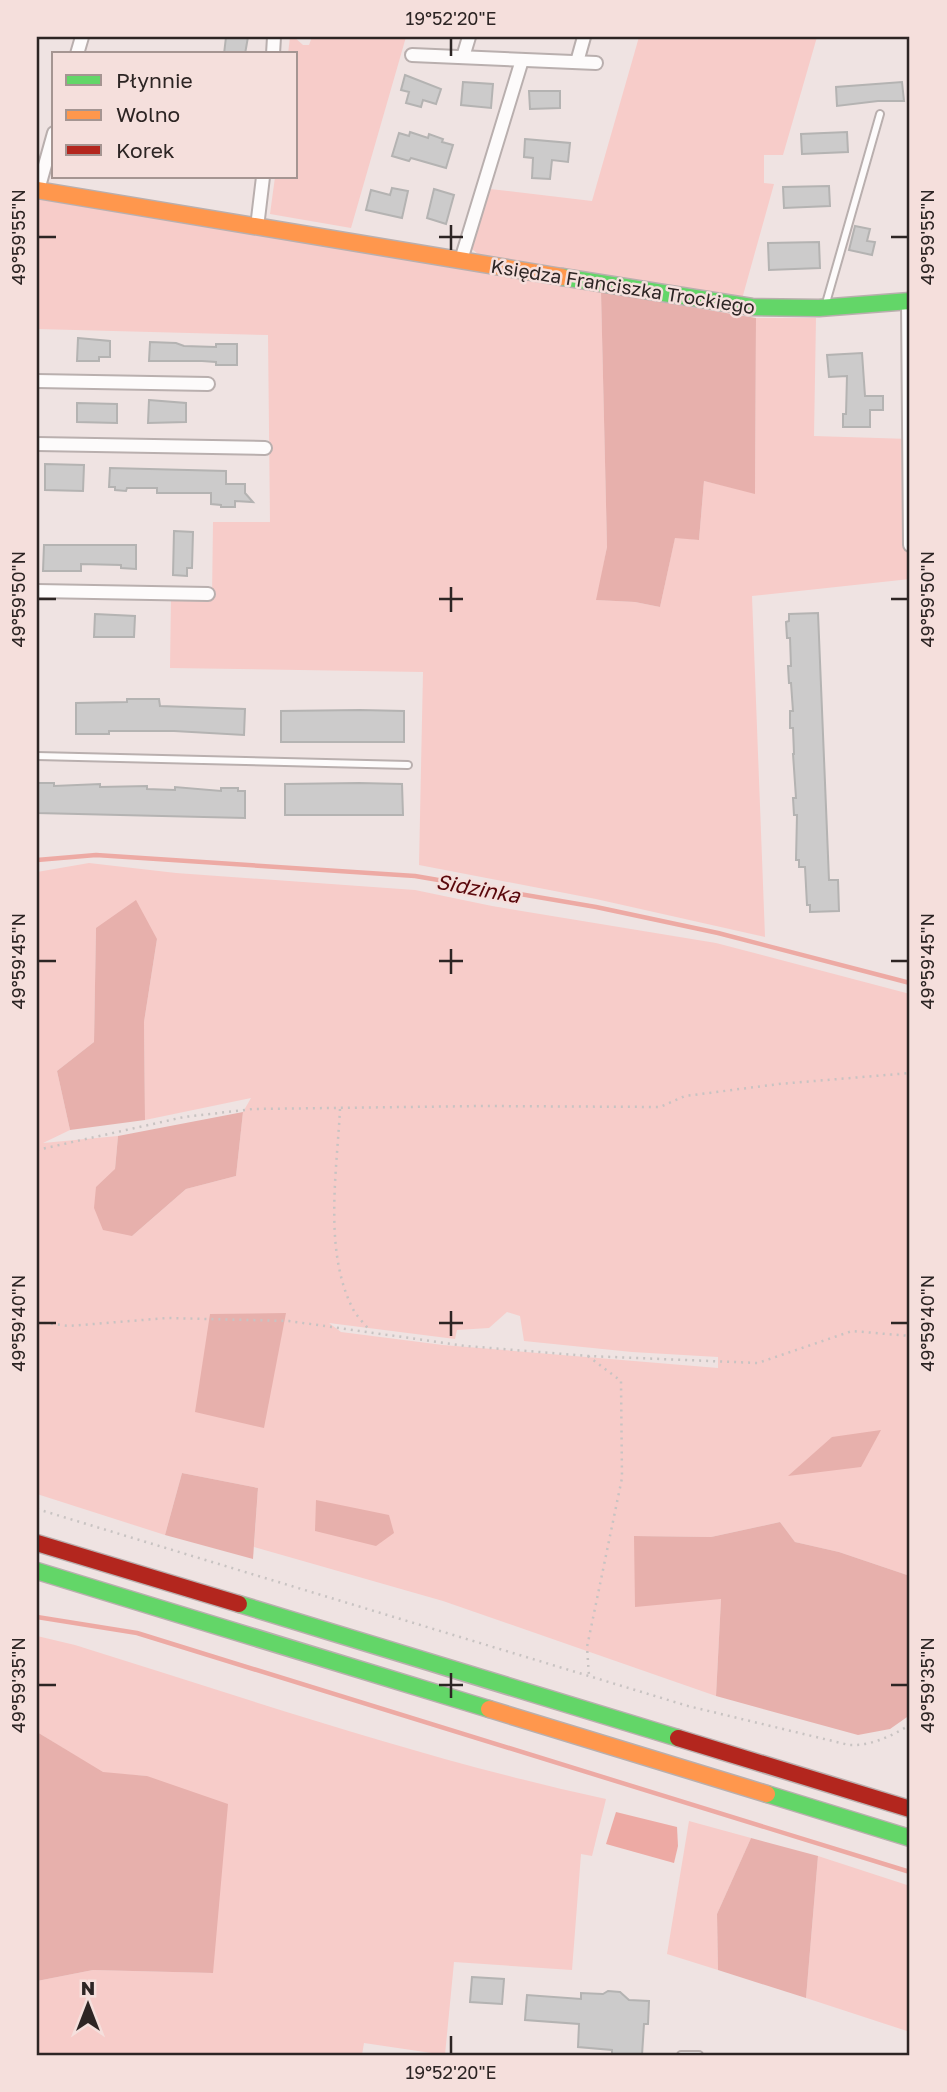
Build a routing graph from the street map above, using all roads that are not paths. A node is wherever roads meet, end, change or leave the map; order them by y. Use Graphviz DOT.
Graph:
graph roads {
  1 [pos="469,37"];
  2 [pos="584,37"];
  3 [pos="412,55"];
  4 [pos="463,57"];
  5 [pos="522,60"];
  6 [pos="577,62"];
  7 [pos="596,63"];
  8 [pos="880,114"];
  9 [pos="52,140"];
  10 [pos="263,178"];
  11 [pos="37,190"];
  12 [pos="257,228"];
  13 [pos="461,260"];
  14 [pos="909,301"];
  15 [pos="825,309"];
  16 [pos="37,381"];
  17 [pos="208,384"];
  18 [pos="37,444"];
  19 [pos="265,448"];
  20 [pos="910,545"];
  21 [pos="37,592"];
  22 [pos="208,594"];
  23 [pos="37,756"];
  24 [pos="408,765"];
  25 [pos="37,1543"];
  26 [pos="37,1571"];
  27 [pos="910,1810"];
  28 [pos="910,1838"];
  29 [pos="681,2055"];
  30 [pos="699,2055"];
  1 -- 4 [label="street"];
  2 -- 6 [label="street"];
  3 -- 4 [label="street"];
  4 -- 5 [label="street"];
  5 -- 6 [label="street"];
  5 -- 13 [label="street, Księdza Franciszka Trockiego"];
  6 -- 7 [label="street"];
  8 -- 15 [label="lane"];
  9 -- 11 [label="street, Księdza Franciszka Trockiego"];
  10 -- 12 [label="street"];
  11 -- 12 [label="main road, Księdza Franciszka Trockiego"];
  12 -- 13 [label="main road, Księdza Franciszka Trockiego"];
  13 -- 15 [label="main road, Księdza Franciszka Trockiego"];
  14 -- 15 [label="main road, Księdza Franciszka Trockiego"];
  14 -- 20 [label="street"];
  16 -- 17 [label="street"];
  18 -- 19 [label="street"];
  21 -- 22 [label="street"];
  23 -- 24 [label="lane"];
  25 -- 27 [label="main road"];
  26 -- 28 [label="main road"];
  29 -- 30 [label="lane"];
}
